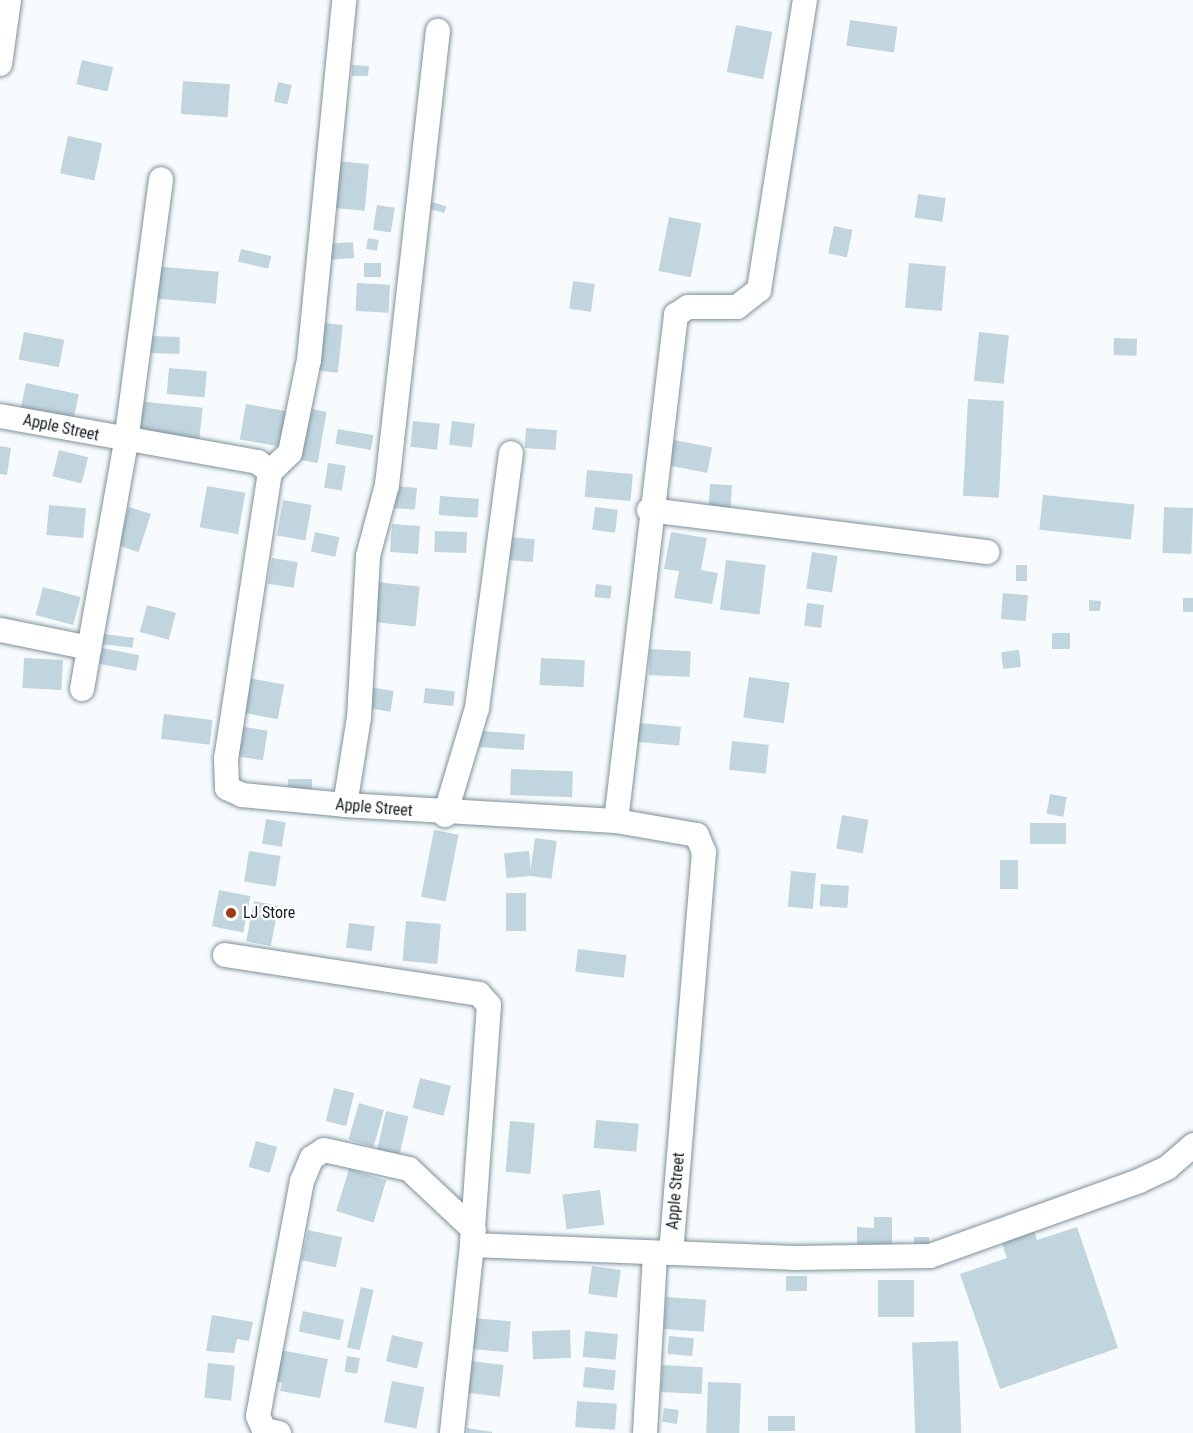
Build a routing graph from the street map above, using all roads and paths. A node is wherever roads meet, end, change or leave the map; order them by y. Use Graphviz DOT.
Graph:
graph roads {
  1 [pos="9,0"];
  2 [pos="344,0"];
  3 [pos="805,0"];
  4 [pos="438,31"];
  5 [pos="0,64"];
  6 [pos="161,179"];
  7 [pos="0,416"];
  8 [pos="126,442"];
  9 [pos="511,453"];
  10 [pos="270,472"];
  11 [pos="649,510"];
  12 [pos="987,552"];
  13 [pos="0,630"];
  14 [pos="89,648"];
  15 [pos="82,689"];
  16 [pos="345,806"];
  17 [pos="446,815"];
  18 [pos="616,821"];
  19 [pos="225,955"];
  20 [pos="1193,1145"];
  21 [pos="473,1238"];
  22 [pos="663,1253"];
  23 [pos="279,1433"];
  24 [pos="452,1433"];
  25 [pos="645,1433"];
  1 -- 5 [label="street"];
  2 -- 10 [label="street"];
  3 -- 11 [label="street"];
  4 -- 16 [label="street"];
  6 -- 8 [label="street"];
  7 -- 8 [label="street, Apple Street"];
  8 -- 10 [label="street, Apple Street"];
  8 -- 14 [label="street"];
  9 -- 17 [label="street"];
  10 -- 16 [label="street, Apple Street"];
  11 -- 12 [label="street"];
  11 -- 18 [label="street"];
  13 -- 14 [label="street"];
  14 -- 15 [label="street"];
  16 -- 17 [label="street, Apple Street"];
  17 -- 18 [label="street, Apple Street"];
  18 -- 22 [label="street, Apple Street"];
  19 -- 21 [label="street"];
  20 -- 22 [label="street"];
  21 -- 22 [label="street"];
  21 -- 23 [label="street"];
  21 -- 24 [label="street"];
  22 -- 25 [label="street"];
}
